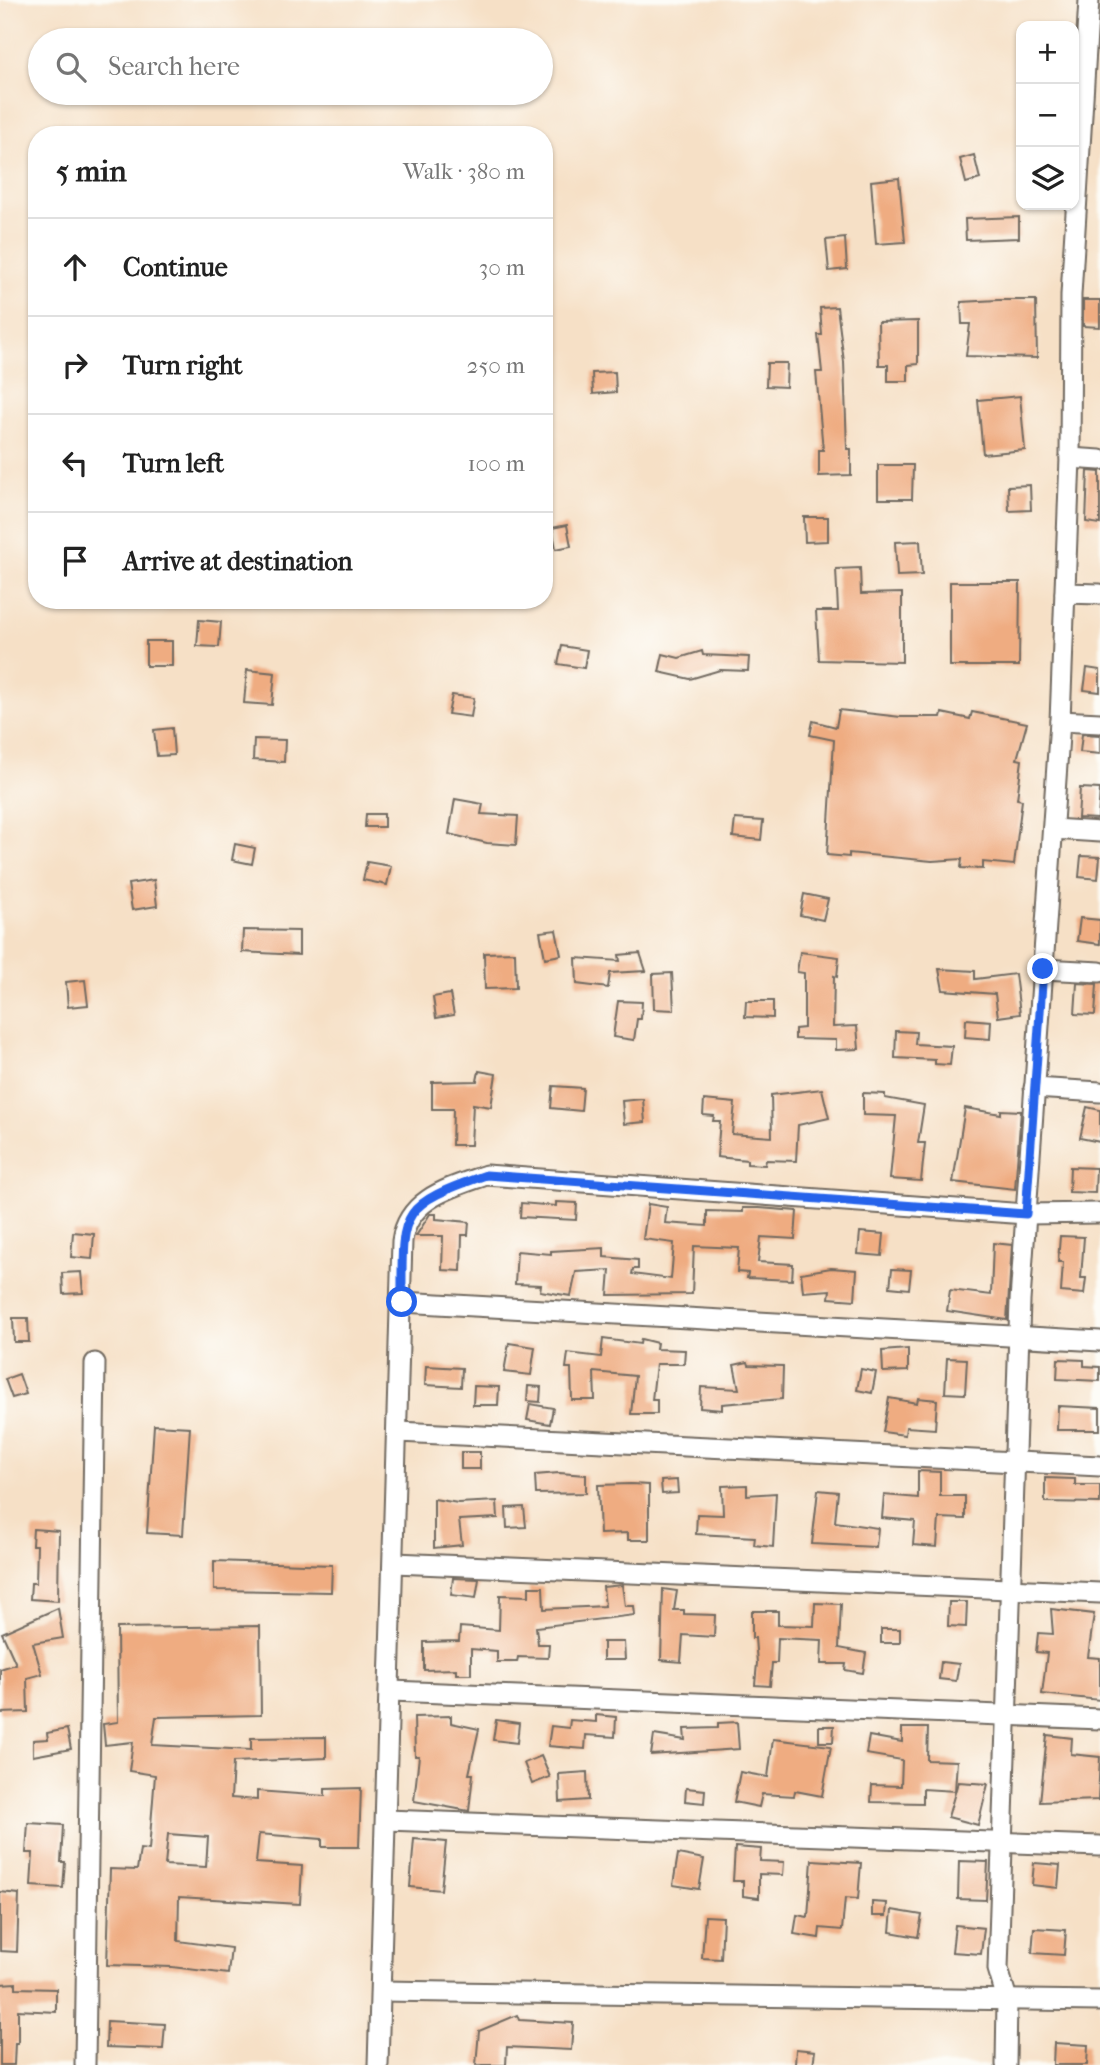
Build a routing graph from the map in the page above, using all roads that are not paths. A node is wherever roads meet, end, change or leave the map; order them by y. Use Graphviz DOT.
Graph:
graph roads {
  1 [pos="1089,0"];
  2 [pos="1070,458"];
  3 [pos="1100,460"];
  4 [pos="1065,593"];
  5 [pos="1100,594"];
  6 [pos="1060,721"];
  7 [pos="1100,723"];
  8 [pos="1053,829"];
  9 [pos="1100,832"];
  10 [pos="1043,969"];
  11 [pos="1100,972"];
  12 [pos="1034,1088"];
  13 [pos="1100,1092"];
  14 [pos="1100,1213"];
  15 [pos="1026,1214"];
  16 [pos="402,1302"];
  17 [pos="1019,1335"];
  18 [pos="1100,1340"];
  19 [pos="95,1363"];
  20 [pos="398,1432"];
  21 [pos="1016,1462"];
  22 [pos="1100,1466"];
  23 [pos="394,1563"];
  24 [pos="1011,1588"];
  25 [pos="1100,1593"];
  26 [pos="391,1690"];
  27 [pos="1006,1715"];
  28 [pos="1100,1719"];
  29 [pos="386,1820"];
  30 [pos="1003,1842"];
  31 [pos="1100,1846"];
  32 [pos="381,1991"];
  33 [pos="1007,1999"];
  34 [pos="1100,2001"];
  35 [pos="85,2065"];
  36 [pos="378,2065"];
  37 [pos="1006,2065"];
  1 -- 2 [label="street"];
  2 -- 3 [label="street"];
  2 -- 4 [label="street"];
  4 -- 5 [label="street"];
  4 -- 6 [label="street"];
  6 -- 7 [label="street"];
  6 -- 8 [label="street"];
  8 -- 9 [label="street"];
  8 -- 10 [label="street"];
  10 -- 11 [label="street"];
  10 -- 12 [label="street"];
  12 -- 13 [label="street"];
  12 -- 15 [label="street"];
  14 -- 15 [label="street"];
  15 -- 16 [label="street"];
  15 -- 17 [label="street"];
  16 -- 17 [label="street"];
  16 -- 20 [label="street"];
  17 -- 18 [label="street"];
  17 -- 21 [label="street"];
  19 -- 35 [label="street"];
  20 -- 21 [label="street"];
  20 -- 23 [label="street"];
  21 -- 22 [label="street"];
  21 -- 24 [label="street"];
  23 -- 24 [label="street"];
  23 -- 26 [label="street"];
  24 -- 25 [label="street"];
  24 -- 27 [label="street"];
  26 -- 27 [label="street"];
  26 -- 29 [label="street"];
  27 -- 28 [label="street"];
  27 -- 30 [label="street"];
  29 -- 30 [label="street"];
  29 -- 32 [label="street"];
  30 -- 31 [label="street"];
  30 -- 33 [label="street"];
  32 -- 33 [label="street"];
  32 -- 36 [label="street"];
  33 -- 34 [label="street"];
  33 -- 37 [label="street"];
}
